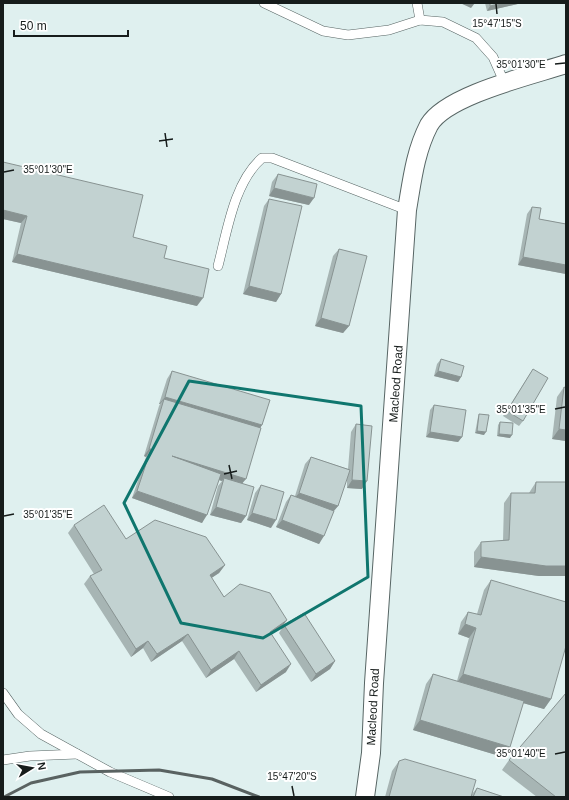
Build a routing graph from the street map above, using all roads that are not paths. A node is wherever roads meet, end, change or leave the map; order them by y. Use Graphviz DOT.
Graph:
graph roads {
  1 [pos="264,3"];
  2 [pos="417,3"];
  3 [pos="420,20"];
  4 [pos="566,64"];
  5 [pos="505,84"];
  6 [pos="407,210"];
  7 [pos="218,266"];
  8 [pos="3,692"];
  9 [pos="78,754"];
  10 [pos="3,760"];
  11 [pos="170,797"];
  12 [pos="365,797"];
  1 -- 3 [label="lane"];
  2 -- 3 [label="lane"];
  3 -- 5 [label="lane"];
  4 -- 5 [label="street, Macleod Road"];
  5 -- 6 [label="street, Macleod Road"];
  6 -- 7 [label="lane"];
  6 -- 12 [label="street, Macleod Road"];
  8 -- 9 [label="lane"];
  9 -- 10 [label="lane"];
  9 -- 11 [label="lane"];
}
